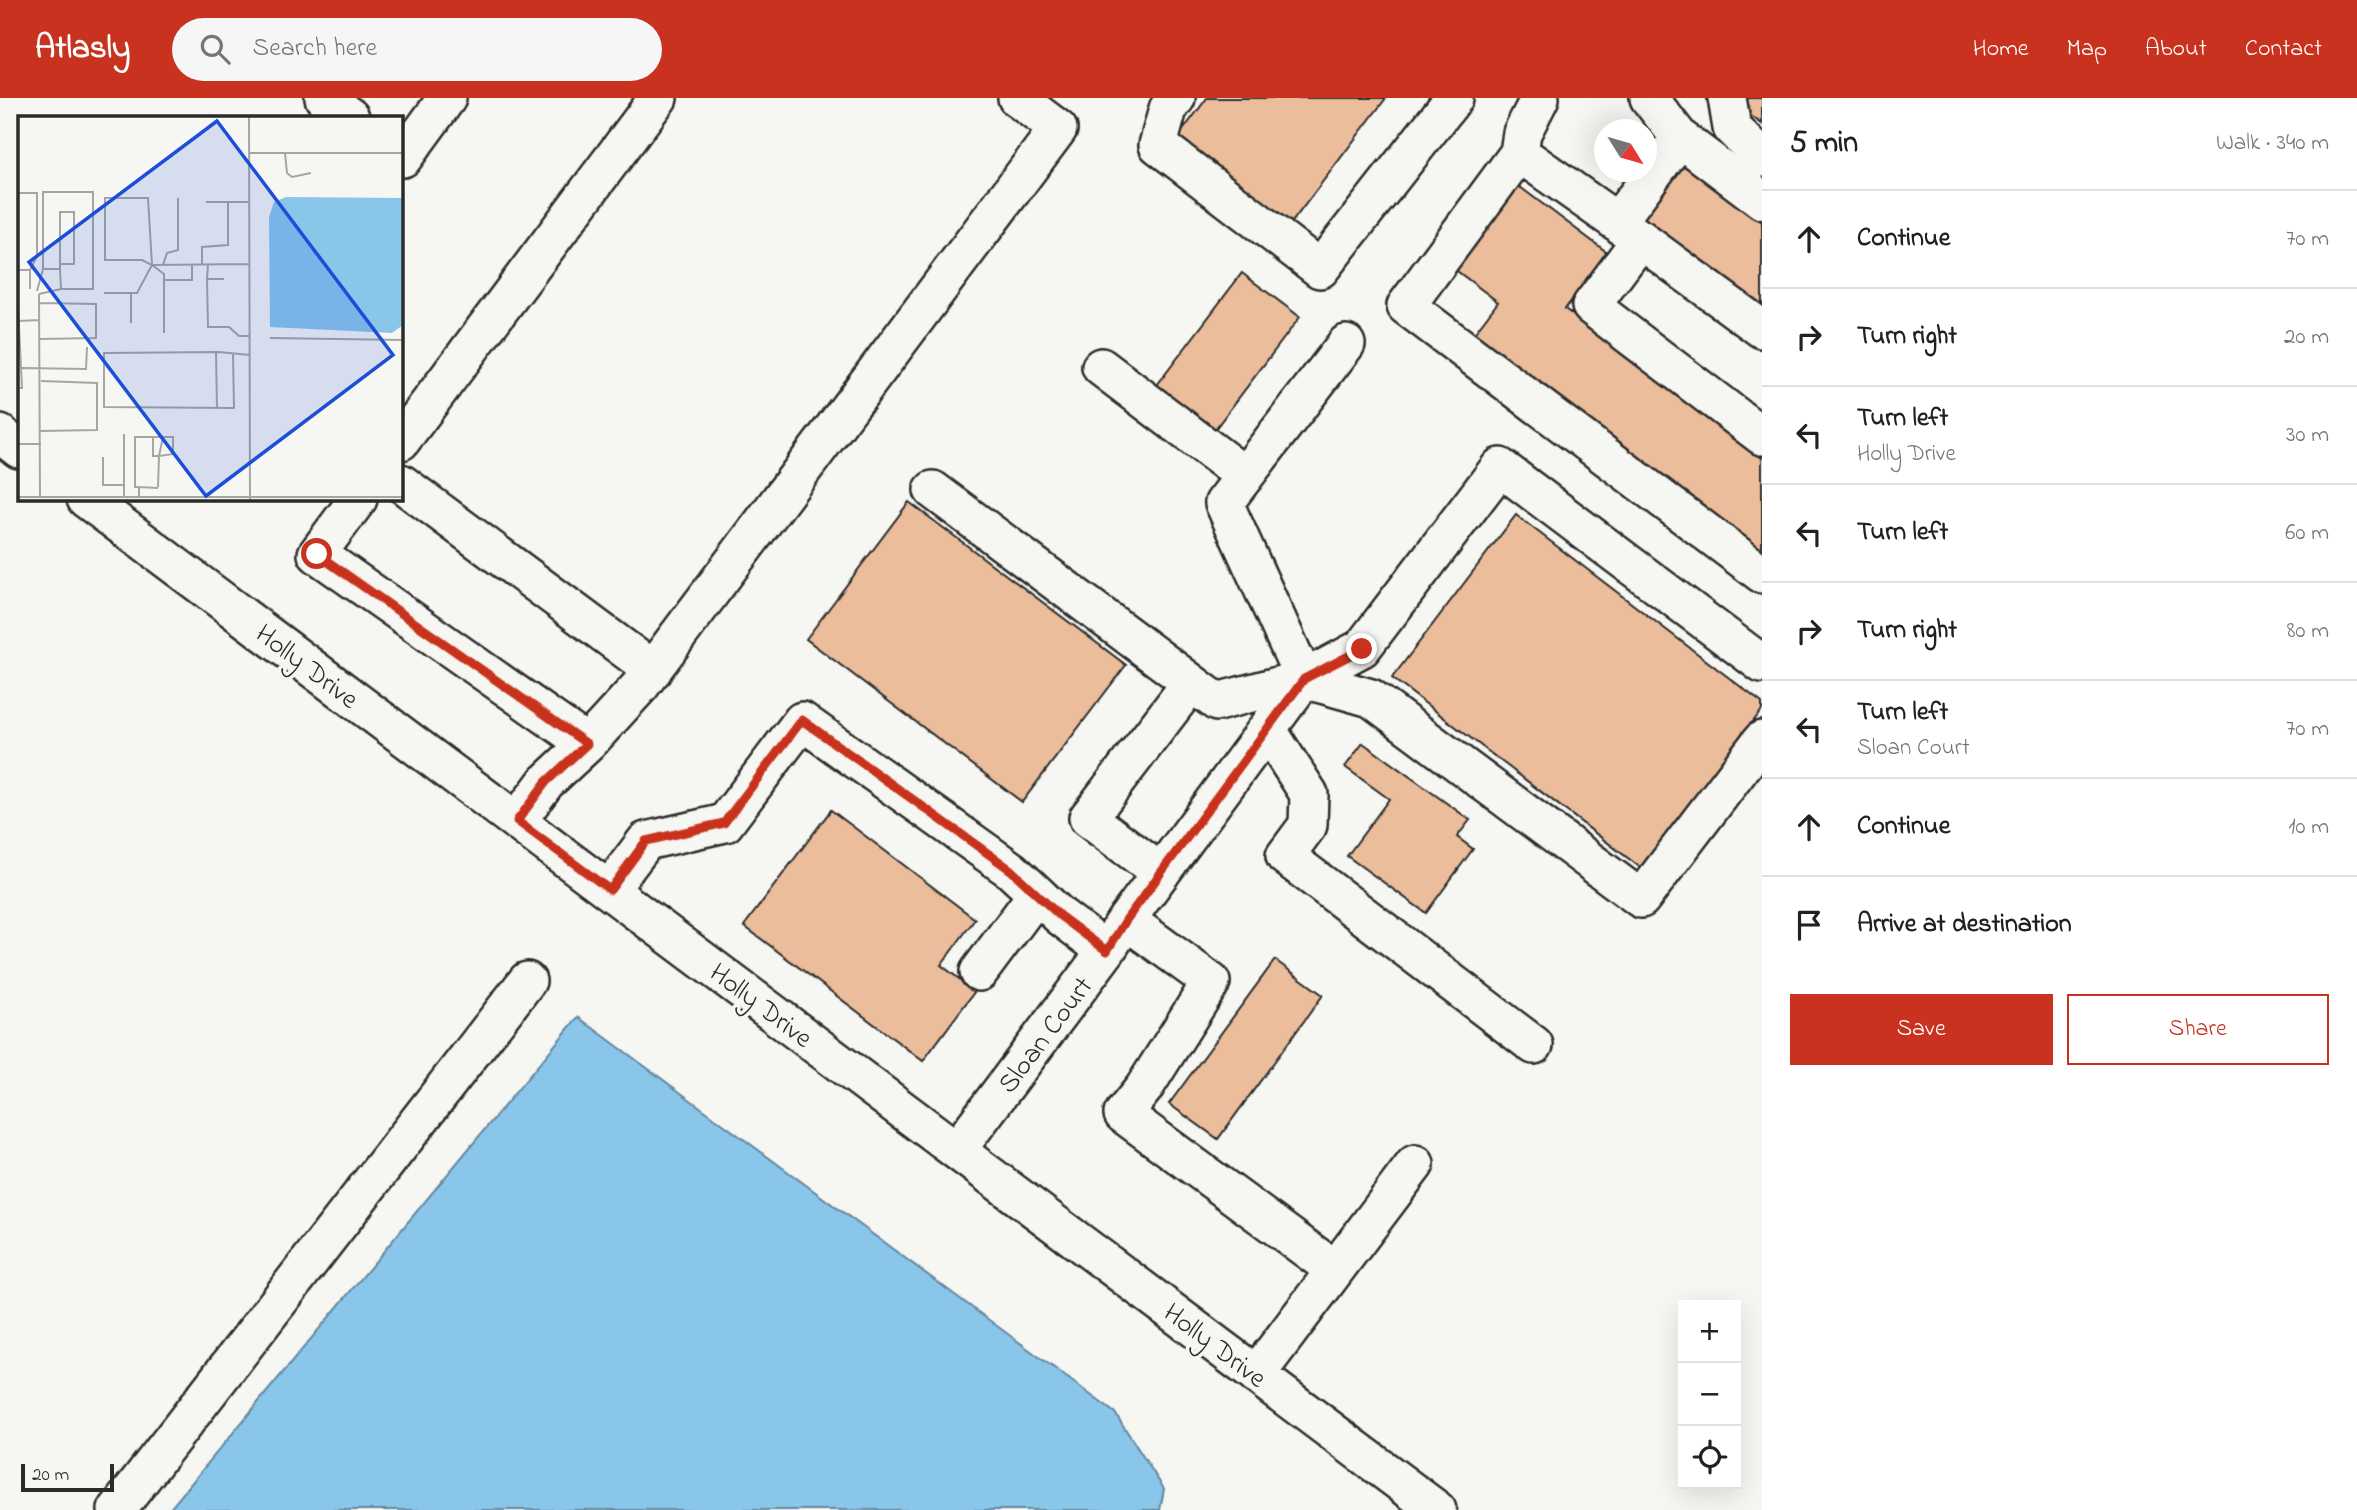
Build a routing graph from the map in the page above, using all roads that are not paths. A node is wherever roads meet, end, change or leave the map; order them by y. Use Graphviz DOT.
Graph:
graph roads {
  1 [pos="324,98"];
  2 [pos="658,98"];
  3 [pos="1017,98"];
  4 [pos="1176,98"];
  5 [pos="1454,98"];
  6 [pos="1540,98"];
  7 [pos="1649,98"];
  8 [pos="1727,98"];
  9 [pos="439,101"];
  10 [pos="349,116"];
  11 [pos="1680,138"];
  12 [pos="1519,153"];
  13 [pos="402,157"];
  14 [pos="1762,158"];
  15 [pos="1762,200"];
  16 [pos="1629,230"];
  17 [pos="1762,330"];
  18 [pos="1346,344"];
  19 [pos="1101,367"];
  20 [pos="0,435"];
  21 [pos="1762,436"];
  22 [pos="402,440"];
  23 [pos="18,448"];
  24 [pos="1245,476"];
  25 [pos="402,484"];
  26 [pos="933,490"];
  27 [pos="87,500"];
  28 [pos="357,500"];
  29 [pos="1762,574"];
  30 [pos="1762,664"];
  31 [pos="653,670"];
  32 [pos="1304,679"];
  33 [pos="1191,682"];
  34 [pos="1267,729"];
  35 [pos="1762,740"];
  36 [pos="587,744"];
  37 [pos="517,821"];
  38 [pos="1161,873"];
  39 [pos="610,890"];
  40 [pos="1037,894"];
  41 [pos="1126,920"];
  42 [pos="1107,951"];
  43 [pos="979,972"];
  44 [pos="527,981"];
  45 [pos="1534,1045"];
  46 [pos="957,1150"];
  47 [pos="1415,1164"];
  48 [pos="1335,1270"];
  49 [pos="1256,1375"];
  50 [pos="117,1510"];
  51 [pos="1437,1510"];
  1 -- 10 [label="street"];
  2 -- 22 [label="street"];
  3 -- 31 [label="street"];
  4 -- 5 [label="street"];
  6 -- 12 [label="street"];
  7 -- 11 [label="street"];
  8 -- 14 [label="street"];
  9 -- 13 [label="street"];
  11 -- 15 [label="street"];
  11 -- 16 [label="street"];
  12 -- 16 [label="street"];
  12 -- 29 [label="street"];
  16 -- 17 [label="street"];
  16 -- 21 [label="street"];
  18 -- 24 [label="street"];
  19 -- 24 [label="street"];
  20 -- 23 [label="street"];
  24 -- 32 [label="street"];
  25 -- 31 [label="street"];
  26 -- 33 [label="street"];
  27 -- 37 [label="street, Holly Drive"];
  28 -- 36 [label="street"];
  30 -- 32 [label="street"];
  31 -- 36 [label="street"];
  32 -- 33 [label="street"];
  32 -- 34 [label="street, Sloan Court"];
  32 -- 35 [label="street"];
  33 -- 38 [label="street"];
  34 -- 38 [label="street, Sloan Court"];
  34 -- 45 [label="street"];
  36 -- 37 [label="street"];
  37 -- 39 [label="street, Holly Drive"];
  38 -- 41 [label="street, Sloan Court"];
  39 -- 40 [label="street"];
  39 -- 46 [label="street, Holly Drive"];
  40 -- 42 [label="street"];
  40 -- 43 [label="street"];
  41 -- 42 [label="street, Sloan Court"];
  41 -- 48 [label="street"];
  42 -- 46 [label="street, Sloan Court"];
  44 -- 50 [label="street"];
  46 -- 49 [label="street, Holly Drive"];
  47 -- 48 [label="street"];
  48 -- 49 [label="street"];
  49 -- 51 [label="street, Holly Drive"];
}
